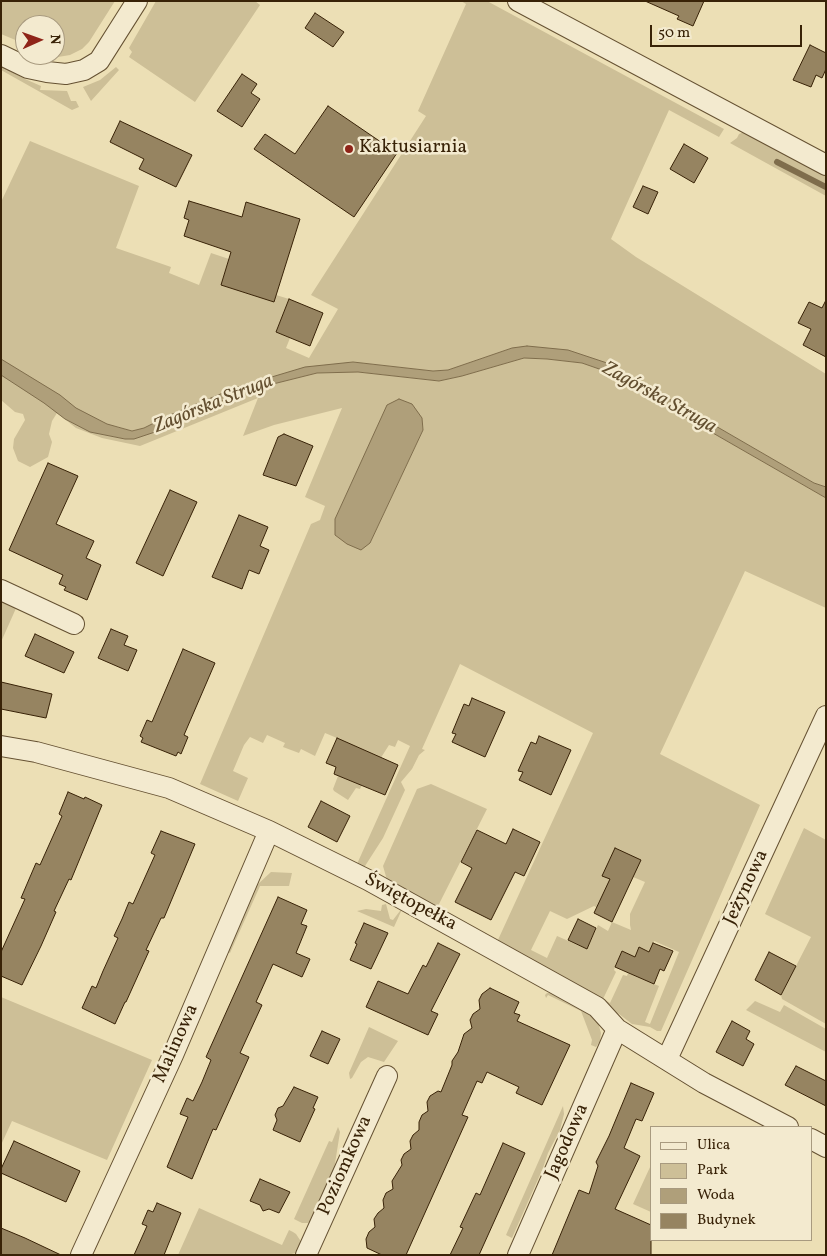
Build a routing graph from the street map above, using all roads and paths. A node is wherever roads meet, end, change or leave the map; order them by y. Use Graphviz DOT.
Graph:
graph roads {
  1 [pos="138,1"];
  2 [pos="518,1"];
  3 [pos="1,55"];
  4 [pos="826,165"];
  5 [pos="1,590"];
  6 [pos="74,624"];
  7 [pos="826,716"];
  8 [pos="1,746"];
  9 [pos="269,831"];
  10 [pos="617,1029"];
  11 [pos="667,1059"];
  12 [pos="387,1076"];
  13 [pos="786,1126"];
  14 [pos="812,1140"];
  15 [pos="826,1147"];
  16 [pos="81,1255"];
  17 [pos="306,1255"];
  18 [pos="518,1255"];
  1 -- 3 [label="street"];
  2 -- 4 [label="street"];
  5 -- 6 [label="street"];
  7 -- 11 [label="street, Jeżynowa"];
  8 -- 9 [label="street, Świętopełka"];
  9 -- 10 [label="street, Świętopełka"];
  9 -- 16 [label="street, Malinowa"];
  10 -- 11 [label="street, Świętopełka"];
  10 -- 18 [label="street, Jagodowa"];
  11 -- 13 [label="street, Świętopełka"];
  12 -- 17 [label="street, Poziomkowa"];
  14 -- 15 [label="street"];
}
